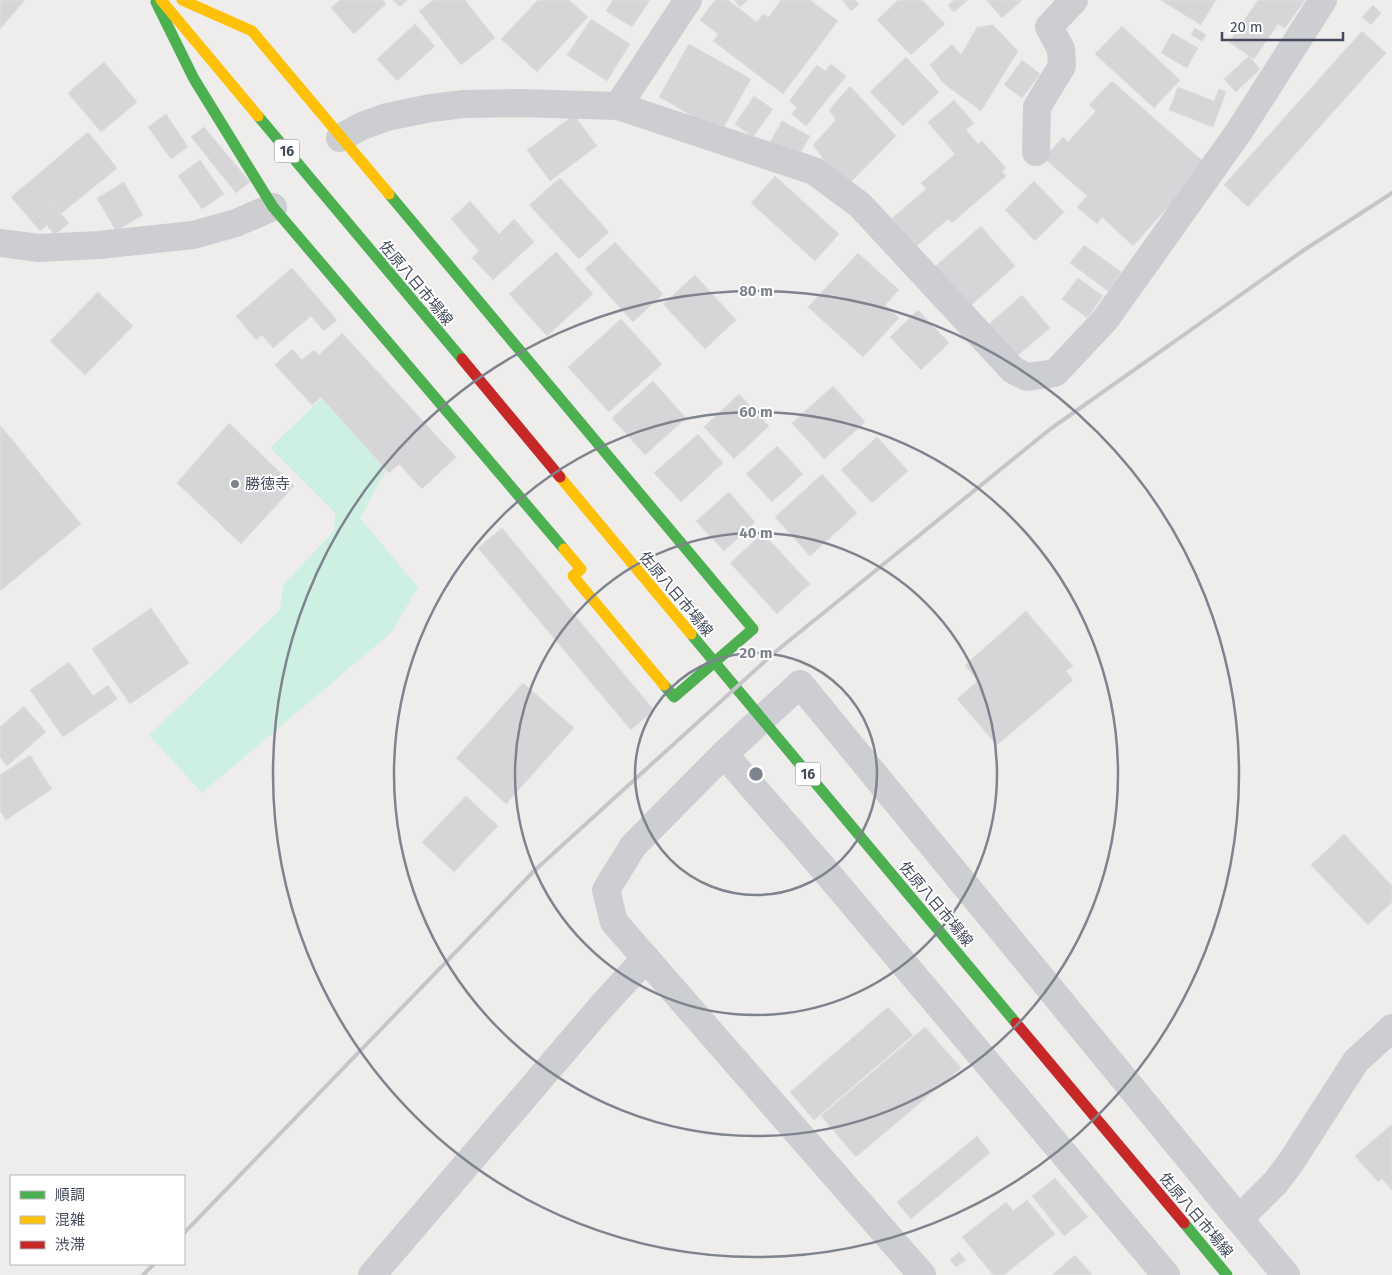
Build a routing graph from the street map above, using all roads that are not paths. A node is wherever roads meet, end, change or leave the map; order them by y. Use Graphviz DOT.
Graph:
graph roads {
  1 [pos="155,0"];
  2 [pos="160,0"];
  3 [pos="182,0"];
  4 [pos="688,0"];
  5 [pos="1074,0"];
  6 [pos="1323,0"];
  7 [pos="618,106"];
  8 [pos="340,138"];
  9 [pos="1036,152"];
  10 [pos="273,207"];
  11 [pos="0,243"];
  12 [pos="724,754"];
  13 [pos="646,958"];
  14 [pos="1392,1028"];
  15 [pos="1240,1219"];
  16 [pos="372,1275"];
  17 [pos="922,1275"];
  18 [pos="1166,1275"];
  19 [pos="1227,1275"];
  20 [pos="1286,1275"];
  1 -- 10 [label="street"];
  2 -- 19 [label="street, 佐原八日市場線 / 16"];
  3 -- 8 [label="street"];
  4 -- 7 [label="street"];
  5 -- 9 [label="street"];
  6 -- 7 [label="street"];
  7 -- 8 [label="street"];
  8 -- 10 [label="street"];
  10 -- 11 [label="street"];
  12 -- 13 [label="street"];
  12 -- 15 [label="street"];
  12 -- 18 [label="street"];
  13 -- 16 [label="street"];
  13 -- 17 [label="street"];
  14 -- 15 [label="street"];
  15 -- 20 [label="street"];
}
